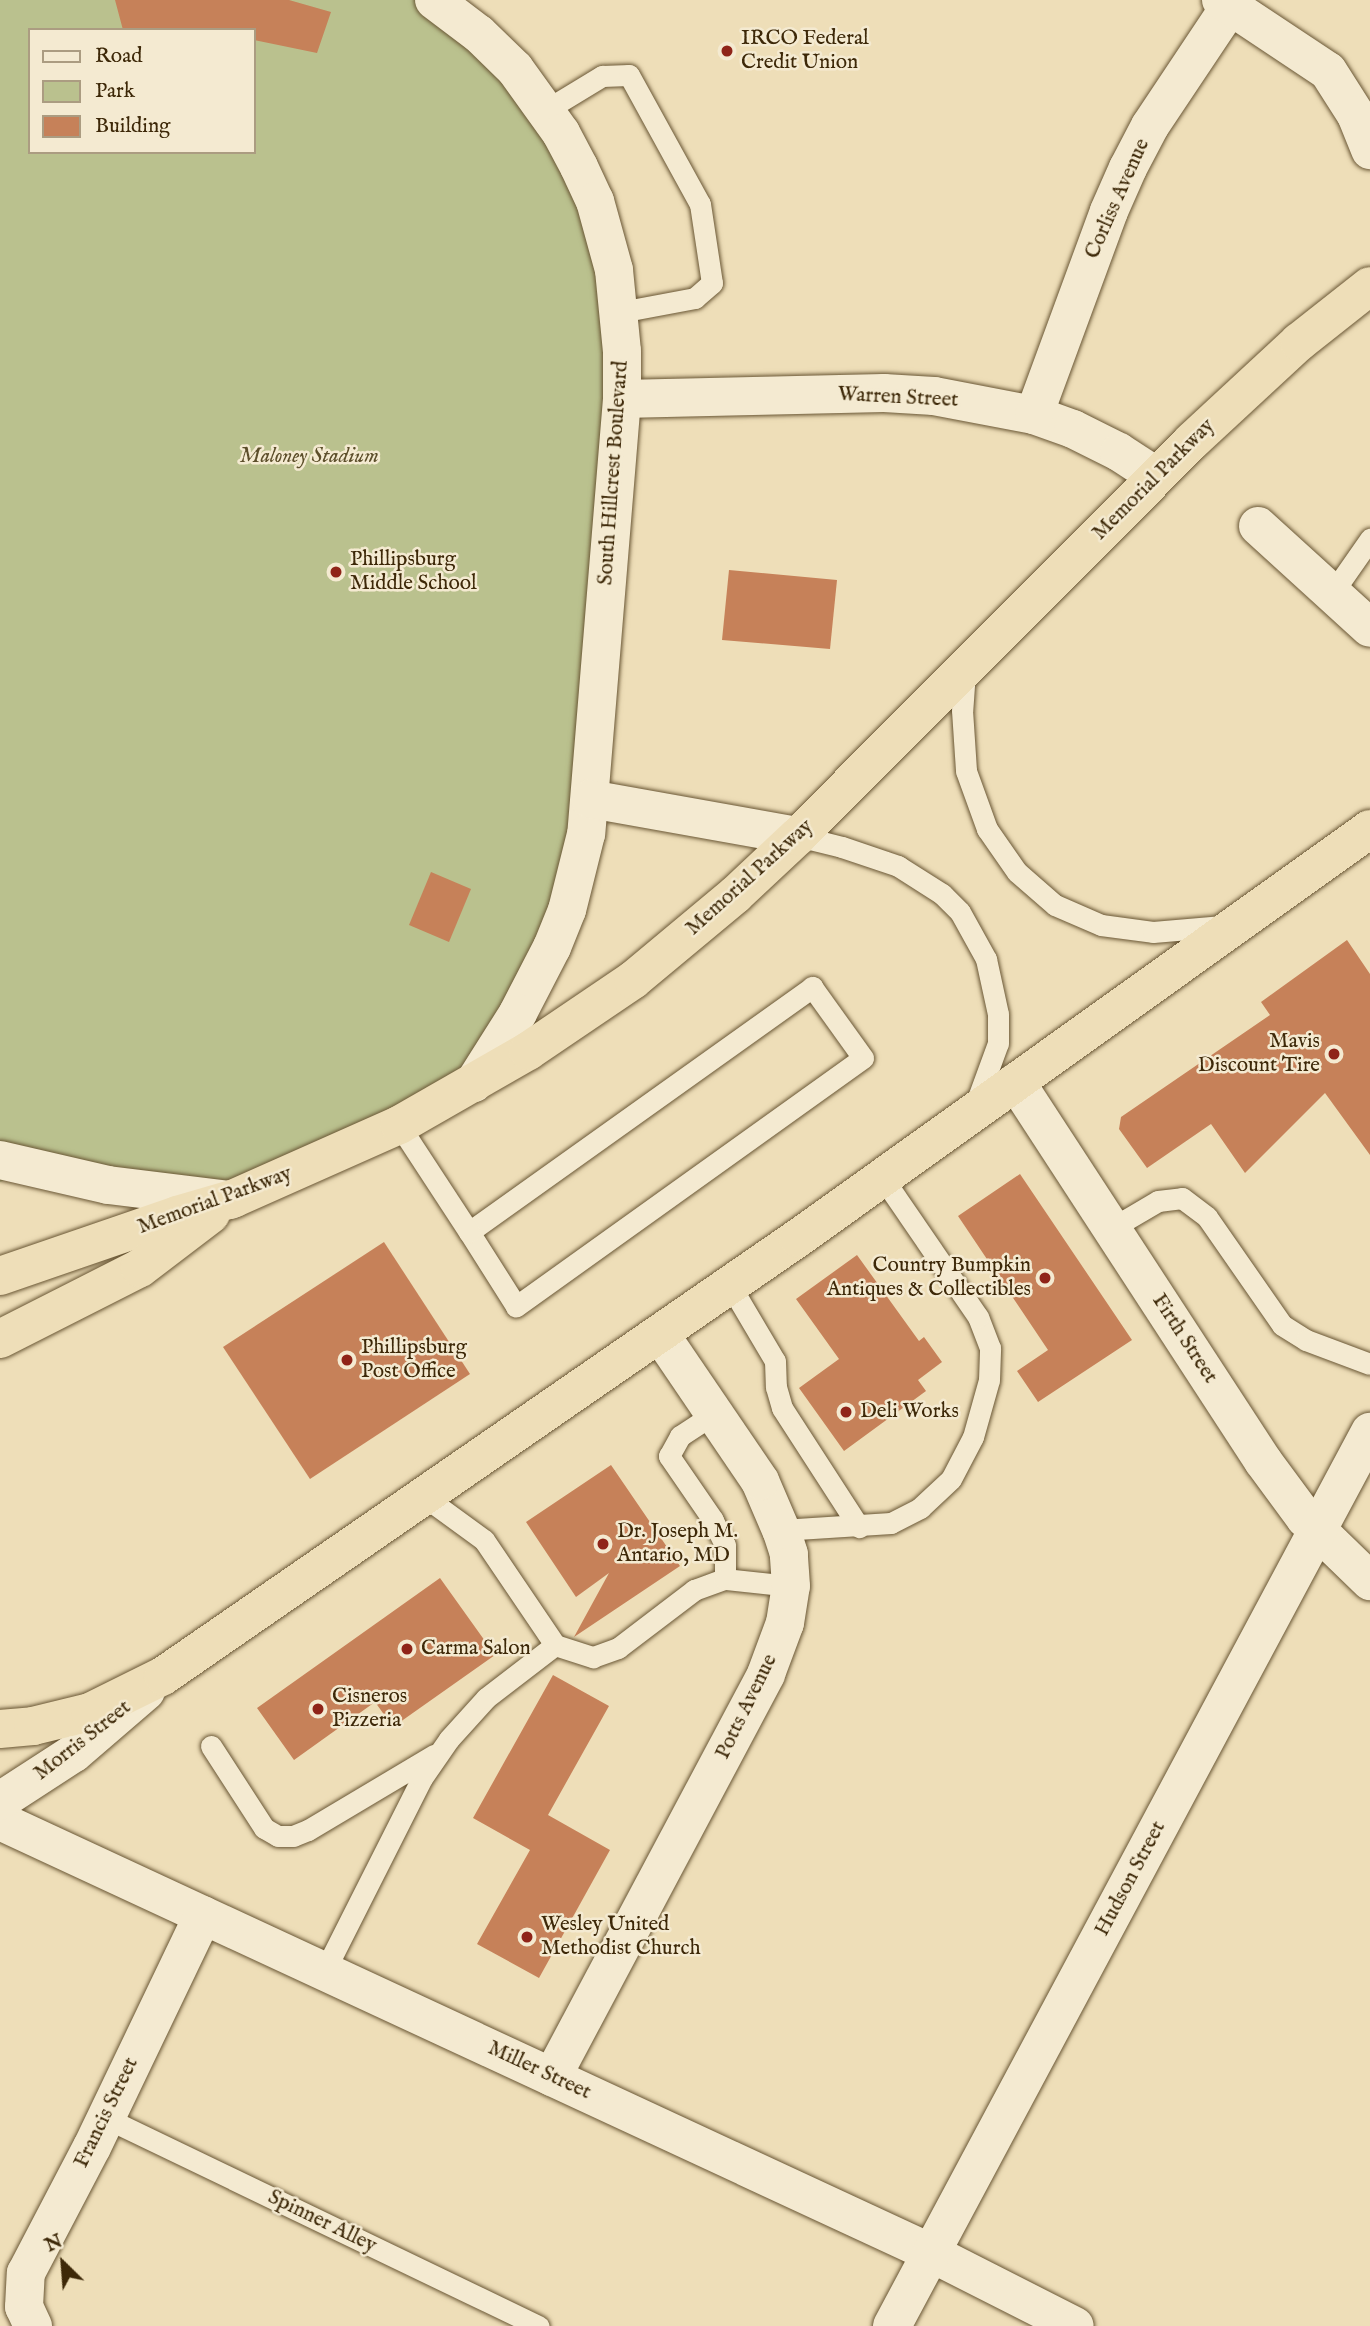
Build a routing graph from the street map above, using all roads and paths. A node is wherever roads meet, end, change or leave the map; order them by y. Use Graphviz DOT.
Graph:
graph roads {
  1 [pos="435,0"];
  2 [pos="1228,2"];
  3 [pos="1328,71"];
  4 [pos="1370,77"];
  5 [pos="546,110"];
  6 [pos="1370,150"];
  7 [pos="1370,286"];
  8 [pos="620,312"];
  9 [pos="622,398"];
  10 [pos="1034,415"];
  11 [pos="1156,476"];
  12 [pos="1258,526"];
  13 [pos="1370,539"];
  14 [pos="1333,592"];
  15 [pos="1370,628"];
  16 [pos="965,671"];
  17 [pos="590,799"];
  18 [pos="1370,829"];
  19 [pos="798,836"];
  20 [pos="1234,925"];
  21 [pos="1016,1082"];
  22 [pos="474,1083"];
  23 [pos="971,1114"];
  24 [pos="399,1125"];
  25 [pos="0,1160"];
  26 [pos="882,1177"];
  27 [pos="230,1200"];
  28 [pos="1112,1228"];
  29 [pos="469,1232"];
  30 [pos="0,1276"];
  31 [pos="730,1284"];
  32 [pos="660,1334"];
  33 [pos="0,1339"];
  34 [pos="1370,1364"];
  35 [pos="715,1413"];
  36 [pos="1370,1432"];
  37 [pos="425,1497"];
  38 [pos="859,1527"];
  39 [pos="781,1530"];
  40 [pos="1317,1531"];
  41 [pos="725,1579"];
  42 [pos="1370,1581"];
  43 [pos="791,1586"];
  44 [pos="555,1645"];
  45 [pos="163,1676"];
  46 [pos="0,1729"];
  47 [pos="211,1746"];
  48 [pos="441,1751"];
  49 [pos="0,1801"];
  50 [pos="0,1821"];
  51 [pos="203,1915"];
  52 [pos="324,1972"];
  53 [pos="552,2077"];
  54 [pos="106,2118"];
  55 [pos="931,2253"];
  56 [pos="12,2293"];
  57 [pos="33,2326"];
  58 [pos="539,2326"];
  59 [pos="892,2326"];
  60 [pos="1075,2326"];
  1 -- 5 [label="street, South Hillcrest Boulevard"];
  2 -- 3 [label="street"];
  2 -- 10 [label="street, Corliss Avenue"];
  3 -- 4 [label="street"];
  3 -- 6 [label="street"];
  5 -- 8 [label="street, South Hillcrest Boulevard"];
  5 -- 8 [label="lane"];
  7 -- 11 [label="highway, Memorial Parkway"];
  8 -- 9 [label="street, South Hillcrest Boulevard"];
  9 -- 10 [label="street, Warren Street"];
  9 -- 17 [label="street, South Hillcrest Boulevard"];
  10 -- 11 [label="street, Warren Street"];
  11 -- 16 [label="highway, Memorial Parkway"];
  12 -- 14 [label="street"];
  13 -- 14 [label="lane"];
  14 -- 15 [label="street"];
  16 -- 19 [label="highway, Memorial Parkway"];
  16 -- 20 [label="lane"];
  17 -- 19 [label="street"];
  17 -- 22 [label="street, South Hillcrest Boulevard"];
  18 -- 20 [label="highway"];
  19 -- 22 [label="highway, Memorial Parkway"];
  19 -- 23 [label="lane"];
  20 -- 21 [label="highway"];
  21 -- 23 [label="highway"];
  21 -- 28 [label="street, Firth Street"];
  22 -- 24 [label="highway, Memorial Parkway"];
  23 -- 26 [label="highway"];
  24 -- 27 [label="highway, Memorial Parkway"];
  24 -- 29 [label="lane"];
  25 -- 27 [label="street"];
  26 -- 31 [label="highway"];
  26 -- 38 [label="lane"];
  27 -- 30 [label="highway, Memorial Parkway"];
  27 -- 33 [label="highway"];
  28 -- 34 [label="lane"];
  28 -- 40 [label="street, Firth Street"];
  29 -- 29 [label="lane"];
  31 -- 32 [label="highway"];
  31 -- 38 [label="lane"];
  32 -- 35 [label="street, Potts Avenue"];
  32 -- 37 [label="highway"];
  35 -- 39 [label="street, Potts Avenue"];
  35 -- 41 [label="lane"];
  36 -- 40 [label="street, Hudson Street"];
  37 -- 44 [label="lane"];
  37 -- 45 [label="highway"];
  38 -- 39 [label="lane"];
  39 -- 43 [label="street, Potts Avenue"];
  40 -- 42 [label="street, Firth Street"];
  40 -- 55 [label="street, Hudson Street"];
  41 -- 43 [label="lane"];
  41 -- 44 [label="lane"];
  43 -- 53 [label="street, Potts Avenue"];
  44 -- 48 [label="lane"];
  45 -- 46 [label="highway"];
  45 -- 49 [label="street, Morris Street"];
  47 -- 48 [label="lane"];
  48 -- 52 [label="lane"];
  50 -- 51 [label="street, Miller Street"];
  51 -- 52 [label="street, Miller Street"];
  51 -- 54 [label="street, Francis Street"];
  52 -- 53 [label="street, Miller Street"];
  53 -- 55 [label="street, Miller Street"];
  54 -- 56 [label="street, Francis Street"];
  54 -- 58 [label="lane, Spinner Alley"];
  55 -- 59 [label="street, Hudson Street"];
  55 -- 60 [label="street, Miller Street"];
  56 -- 57 [label="street"];
}
